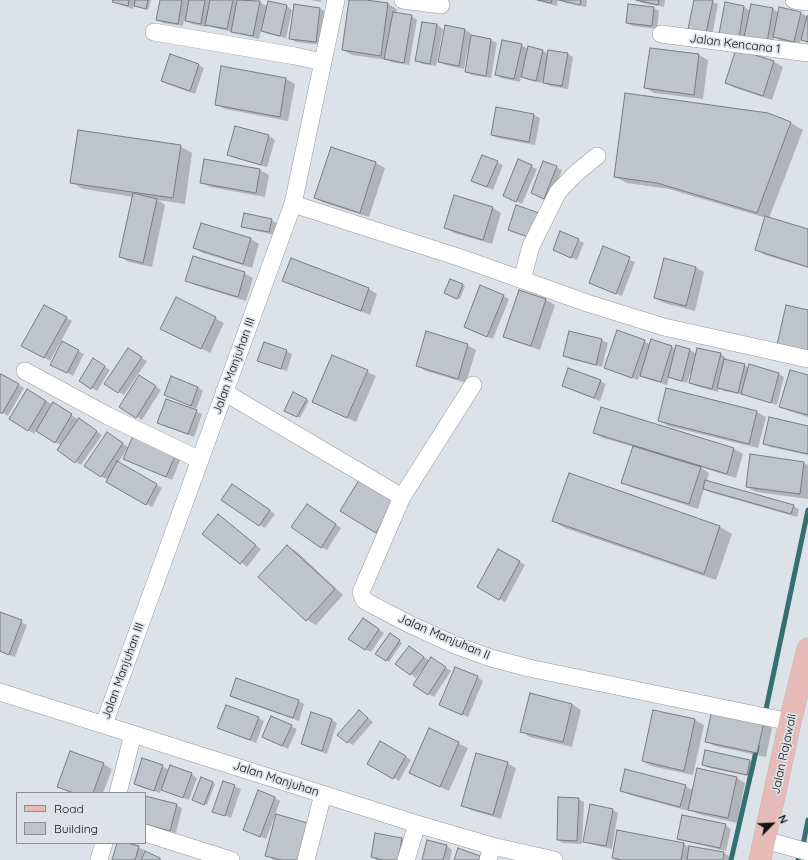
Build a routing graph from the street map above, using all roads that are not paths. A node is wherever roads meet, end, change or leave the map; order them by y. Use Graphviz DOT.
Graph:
graph roads {
  1 [pos="336,0"];
  2 [pos="403,0"];
  3 [pos="794,0"];
  4 [pos="808,2"];
  5 [pos="441,4"];
  6 [pos="154,32"];
  7 [pos="661,34"];
  8 [pos="808,53"];
  9 [pos="323,62"];
  10 [pos="597,156"];
  11 [pos="293,204"];
  12 [pos="522,280"];
  13 [pos="808,359"];
  14 [pos="25,371"];
  15 [pos="473,385"];
  16 [pos="224,392"];
  17 [pos="200,460"];
  18 [pos="402,497"];
  19 [pos="808,648"];
  20 [pos="0,692"];
  21 [pos="790,722"];
  22 [pos="104,724"];
  23 [pos="133,734"];
  24 [pos="118,792"];
  25 [pos="323,794"];
  26 [pos="417,824"];
  27 [pos="146,833"];
  28 [pos="104,844"];
  29 [pos="763,850"];
  30 [pos="808,852"];
  31 [pos="490,853"];
  32 [pos="99,860"];
  33 [pos="231,860"];
  34 [pos="306,860"];
  35 [pos="406,860"];
  36 [pos="554,860"];
  1 -- 9 [label="street, Jalan Manjuhan III"];
  2 -- 5 [label="street"];
  3 -- 4 [label="street"];
  6 -- 9 [label="street"];
  7 -- 8 [label="street, Jalan Kencana 1"];
  9 -- 11 [label="street, Jalan Manjuhan III"];
  10 -- 12 [label="street"];
  11 -- 12 [label="street"];
  11 -- 16 [label="street, Jalan Manjuhan III"];
  12 -- 13 [label="street"];
  14 -- 17 [label="street"];
  15 -- 18 [label="street, Jalan Manjuhan II"];
  16 -- 17 [label="street, Jalan Manjuhan III"];
  16 -- 18 [label="street"];
  17 -- 22 [label="street, Jalan Manjuhan III"];
  18 -- 21 [label="street, Jalan Manjuhan II"];
  19 -- 21 [label="main road, Jalan Rajawali"];
  20 -- 22 [label="street, Jalan Manjuhan"];
  21 -- 29 [label="main road, Jalan Rajawali"];
  22 -- 23 [label="street, Jalan Manjuhan"];
  23 -- 24 [label="street"];
  23 -- 25 [label="street, Jalan Manjuhan"];
  25 -- 26 [label="street, Jalan Manjuhan"];
  25 -- 34 [label="street"];
  26 -- 31 [label="street, Jalan Manjuhan"];
  26 -- 35 [label="street"];
  27 -- 33 [label="street"];
  28 -- 32 [label="street"];
  29 -- 30 [label="street"];
  31 -- 36 [label="street, Jalan Manjuhan"];
}
